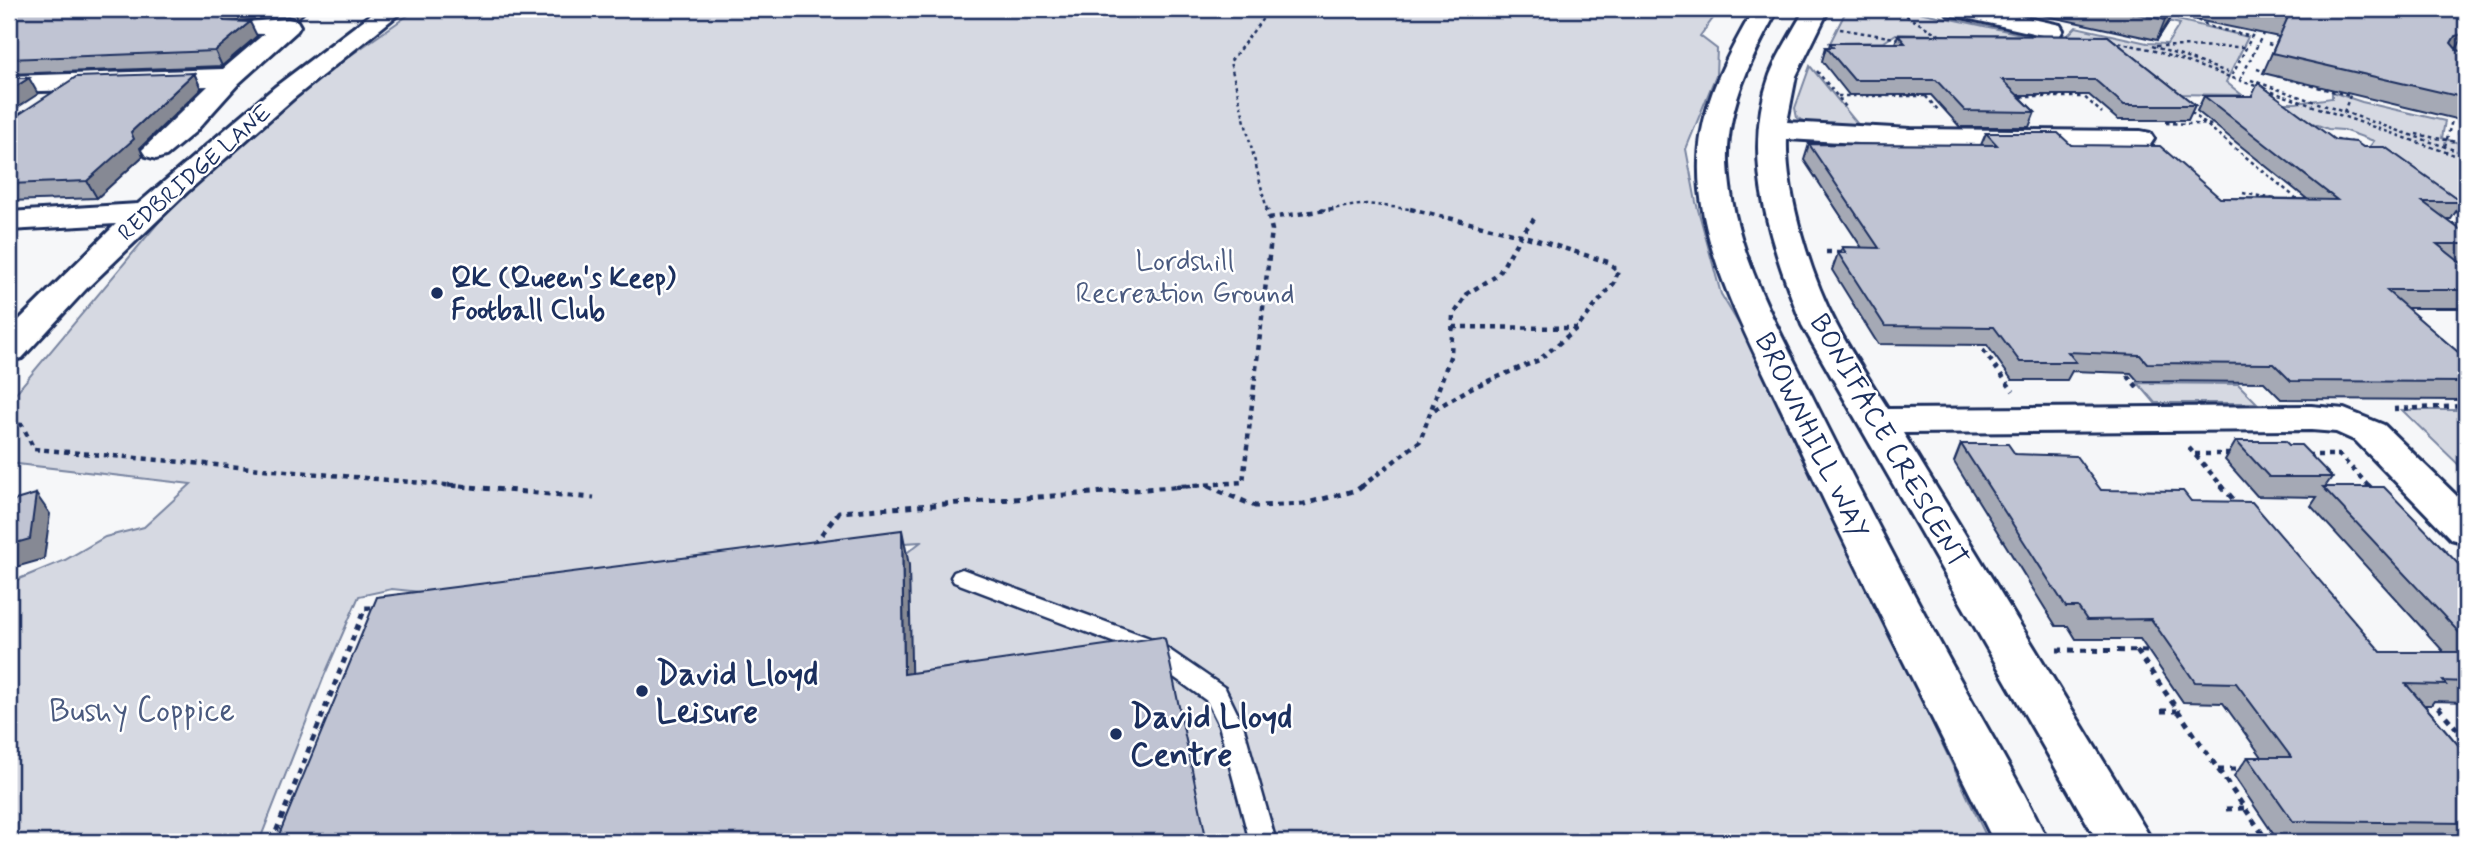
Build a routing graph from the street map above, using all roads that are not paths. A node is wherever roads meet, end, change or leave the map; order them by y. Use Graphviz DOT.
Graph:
graph roads {
  1 [pos="393,9"];
  2 [pos="1766,9"];
  3 [pos="1956,9"];
  4 [pos="1824,18"];
  5 [pos="240,27"];
  6 [pos="2051,30"];
  7 [pos="230,77"];
  8 [pos="76,83"];
  9 [pos="9,84"];
  10 [pos="36,110"];
  11 [pos="1774,129"];
  12 [pos="2128,134"];
  13 [pos="156,150"];
  14 [pos="145,213"];
  15 [pos="9,221"];
  16 [pos="9,350"];
  17 [pos="1876,421"];
  18 [pos="2466,529"];
  19 [pos="962,578"];
  20 [pos="1263,842"];
  21 [pos="2021,842"];
  22 [pos="2126,842"];
  1 -- 14 [label="street, REDBRIDGE LANE"];
  2 -- 21 [label="street, BROWNHILL WAY"];
  3 -- 6 [label="street"];
  4 -- 11 [label="street, BONIFACE CRESCENT"];
  5 -- 7 [label="street"];
  7 -- 8 [label="street"];
  7 -- 13 [label="street"];
  8 -- 9 [label="street"];
  8 -- 10 [label="street"];
  11 -- 12 [label="street"];
  11 -- 17 [label="street, BONIFACE CRESCENT"];
  14 -- 15 [label="street"];
  14 -- 16 [label="street, REDBRIDGE LANE"];
  17 -- 18 [label="street"];
  17 -- 22 [label="street, BONIFACE CRESCENT"];
  19 -- 20 [label="lane"];
}
